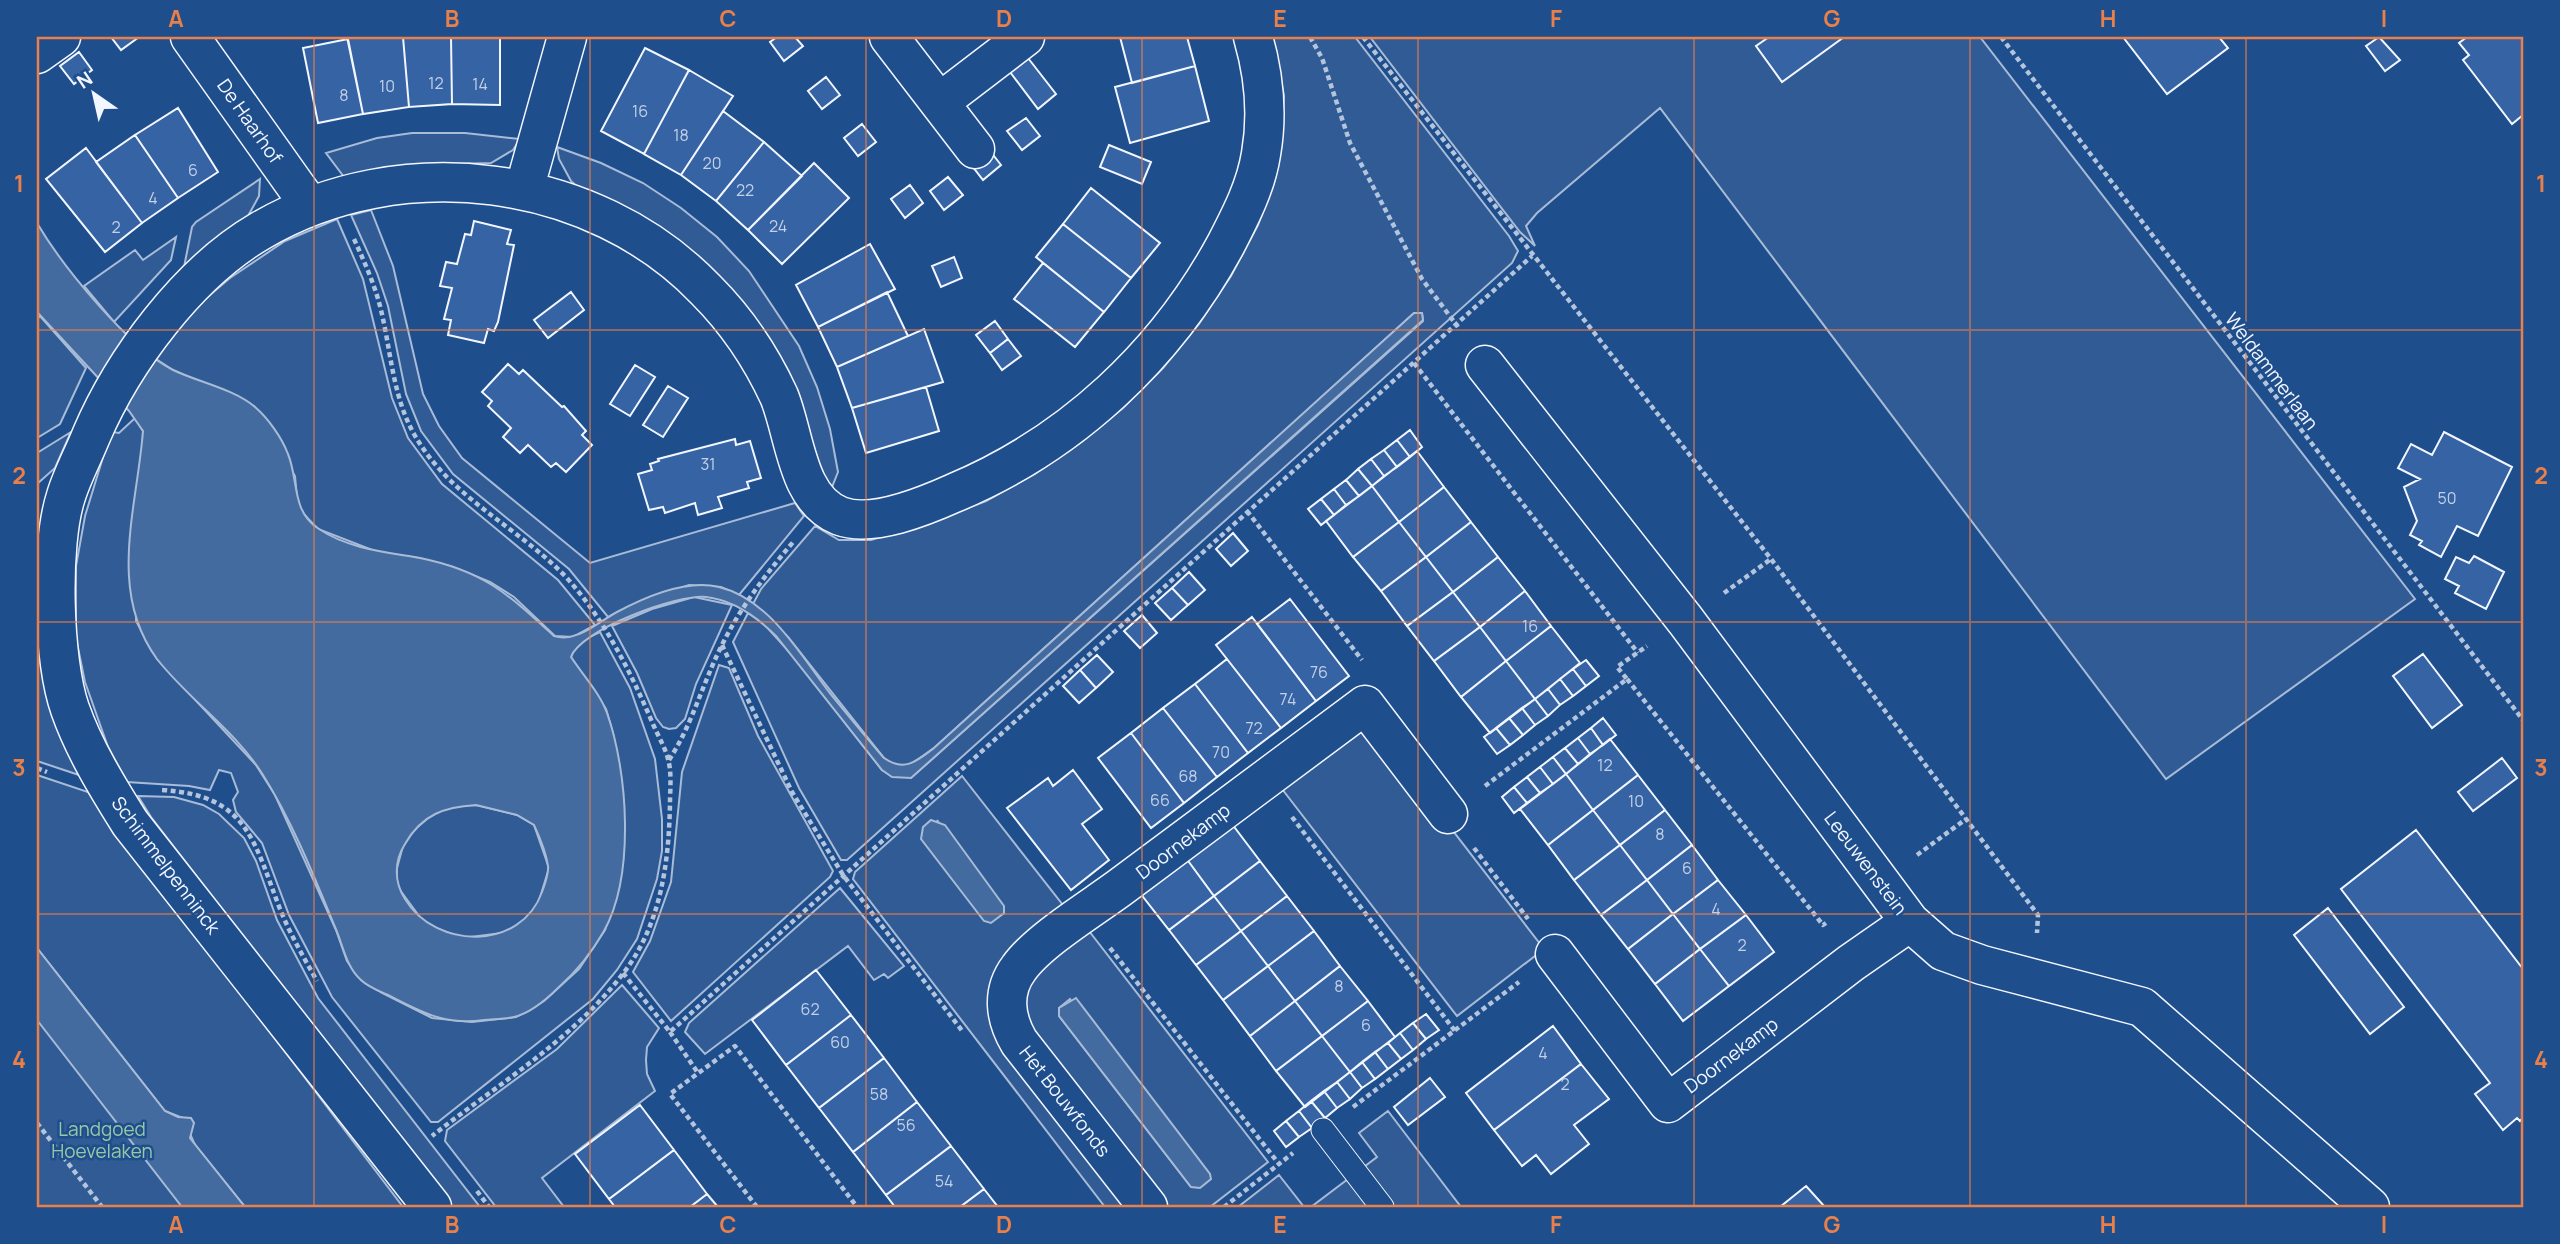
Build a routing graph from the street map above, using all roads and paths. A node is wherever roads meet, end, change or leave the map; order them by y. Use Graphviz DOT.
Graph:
graph roads {
  1 [pos="61,37"];
  2 [pos="190,37"];
  3 [pos="568,37"];
  4 [pos="889,37"];
  5 [pos="1025,37"];
  6 [pos="1253,37"];
  7 [pos="1310,37"];
  8 [pos="1363,37"];
  9 [pos="2001,37"];
  10 [pos="37,54"];
  11 [pos="940,102"];
  12 [pos="975,149"];
  13 [pos="524,190"];
  14 [pos="322,202"];
  15 [pos="1532,256"];
  16 [pos="1456,325"];
  17 [pos="1413,362"];
  18 [pos="1485,365"];
  19 [pos="824,507"];
  20 [pos="1247,511"];
  21 [pos="48,521"];
  22 [pos="1771,559"];
  23 [pos="1686,621"];
  24 [pos="722,645"];
  25 [pos="1638,653"];
  26 [pos="1627,679"];
  27 [pos="1365,705"];
  28 [pos="2523,720"];
  29 [pos="669,761"];
  30 [pos="1264,781"];
  31 [pos="108,787"];
  32 [pos="1448,814"];
  33 [pos="1966,819"];
  34 [pos="843,875"];
  35 [pos="1880,881"];
  36 [pos="1084,914"];
  37 [pos="1910,922"];
  38 [pos="1555,954"];
  39 [pos="623,973"];
  40 [pos="2022,973"];
  41 [pos="318,984"];
  42 [pos="1009,985"];
  43 [pos="1455,1031"];
  44 [pos="670,1032"];
  45 [pos="970,1041"];
  46 [pos="698,1073"];
  47 [pos="37,1124"];
  48 [pos="425,1124"];
  49 [pos="1323,1130"];
  50 [pos="434,1135"];
  51 [pos="442,1145"];
  52 [pos="398,1164"];
  53 [pos="1279,1164"];
  54 [pos="473,1186"];
  55 [pos="102,1207"];
  56 [pos="432,1207"];
  57 [pos="489,1207"];
  58 [pos="757,1207"];
  59 [pos="857,1207"];
  60 [pos="1148,1207"];
  61 [pos="1224,1207"];
  62 [pos="1382,1207"];
  63 [pos="2370,1207"];
  1 -- 10 [label="street"];
  2 -- 14 [label="street, De Haarhof"];
  3 -- 13 [label="street"];
  4 -- 11 [label="street"];
  5 -- 11 [label="street"];
  6 -- 19 [label="street"];
  7 -- 16 [label="path"];
  8 -- 15 [label="path"];
  9 -- 28 [label="path, Weldammerlaan"];
  11 -- 12 [label="street"];
  13 -- 14 [label="street, Schimmelpenninck"];
  13 -- 19 [label="street, Schimmelpenninck"];
  14 -- 21 [label="street, Schimmelpenninck"];
  14 -- 29 [label="path"];
  15 -- 16 [label="path"];
  15 -- 22 [label="path"];
  16 -- 17 [label="path"];
  16 -- 18 [label="path"];
  17 -- 20 [label="path"];
  17 -- 25 [label="path"];
  18 -- 23 [label="street, Leeuwenstein"];
  19 -- 24 [label="path"];
  20 -- 27 [label="path"];
  20 -- 34 [label="path"];
  21 -- 31 [label="street, Schimmelpenninck"];
  22 -- 23 [label="path"];
  22 -- 33 [label="path"];
  23 -- 25 [label="path"];
  23 -- 35 [label="street, Leeuwenstein"];
  24 -- 29 [label="path"];
  24 -- 34 [label="path"];
  25 -- 26 [label="path"];
  26 -- 32 [label="path"];
  26 -- 35 [label="path"];
  27 -- 30 [label="street, Doornekamp"];
  27 -- 32 [label="street"];
  29 -- 39 [label="path"];
  30 -- 36 [label="street, Doornekamp"];
  30 -- 43 [label="path"];
  31 -- 41 [label="path"];
  31 -- 52 [label="street, Schimmelpenninck"];
  32 -- 38 [label="path"];
  33 -- 35 [label="path"];
  33 -- 40 [label="path"];
  34 -- 44 [label="path"];
  34 -- 45 [label="path"];
  35 -- 37 [label="street, Leeuwenstein"];
  36 -- 42 [label="street, Doornekamp"];
  36 -- 53 [label="path"];
  37 -- 38 [label="street, Doornekamp"];
  37 -- 40 [label="street, Leeuwenstein"];
  38 -- 43 [label="path"];
  39 -- 44 [label="path"];
  39 -- 50 [label="path"];
  40 -- 63 [label="street, Leeuwenstein"];
  42 -- 60 [label="street, Het Bouwfonds"];
  43 -- 49 [label="path"];
  44 -- 46 [label="path"];
  46 -- 58 [label="path"];
  46 -- 59 [label="path"];
  47 -- 55 [label="path"];
  48 -- 50 [label="path"];
  49 -- 53 [label="path"];
  49 -- 62 [label="lane"];
  50 -- 51 [label="path"];
  50 -- 52 [label="path"];
  52 -- 56 [label="street, Schimmelpenninck"];
  53 -- 61 [label="path"];
  54 -- 57 [label="path"];
}
